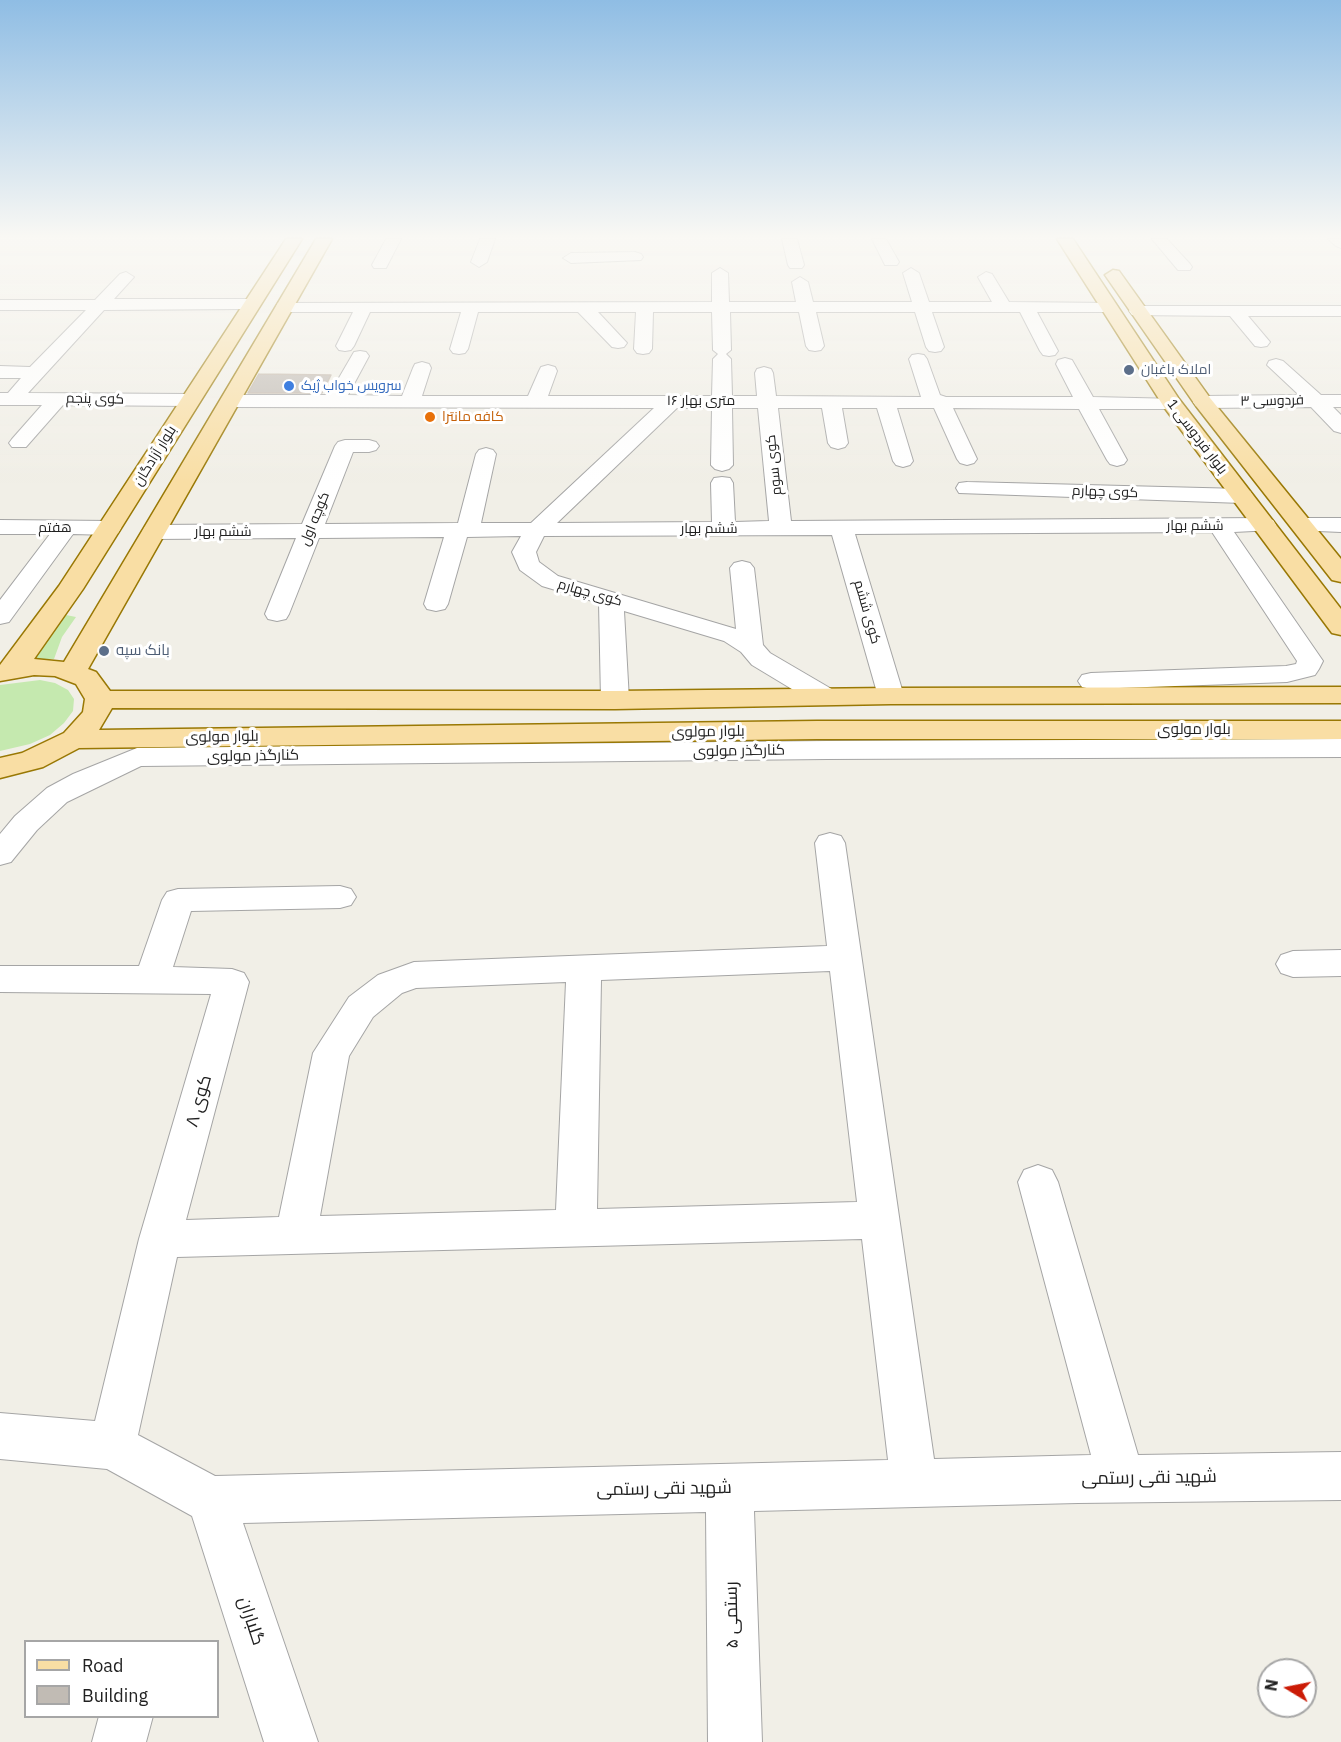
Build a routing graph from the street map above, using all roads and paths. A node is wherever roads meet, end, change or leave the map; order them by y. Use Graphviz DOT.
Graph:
graph roads {
  1 [pos="84,320"];
  2 [pos="241,320"];
  3 [pos="281,320"];
  4 [pos="360,320"];
  5 [pos="471,320"];
  6 [pos="596,320"];
  7 [pos="650,320"];
  8 [pos="721,320"];
  9 [pos="809,320"];
  10 [pos="926,320"];
  11 [pos="1033,320"];
  12 [pos="1116,320"];
  13 [pos="1145,320"];
  14 [pos="1243,320"];
  15 [pos="1261,342"];
  16 [pos="618,343"];
  17 [pos="815,346"];
  18 [pos="935,347"];
  19 [pos="459,349"];
  20 [pos="643,349"];
  21 [pos="1049,351"];
  22 [pos="918,359"];
  23 [pos="1065,364"];
  24 [pos="1276,365"];
  25 [pos="422,368"];
  26 [pos="548,370"];
  27 [pos="0,372"];
  28 [pos="35,373"];
  29 [pos="764,373"];
  30 [pos="7,398"];
  31 [pos="58,399"];
  32 [pos="190,400"];
  33 [pos="723,400"];
  34 [pos="234,401"];
  35 [pos="335,401"];
  36 [pos="410,401"];
  37 [pos="536,401"];
  38 [pos="673,401"];
  39 [pos="767,401"];
  40 [pos="831,401"];
  41 [pos="885,401"];
  42 [pos="936,401"];
  43 [pos="1085,401"];
  44 [pos="1316,401"];
  45 [pos="1341,401"];
  46 [pos="1203,402"];
  47 [pos="1172,403"];
  48 [pos="1341,427"];
  49 [pos="19,443"];
  50 [pos="838,443"];
  51 [pos="369,446"];
  52 [pos="486,454"];
  53 [pos="967,459"];
  54 [pos="1117,460"];
  55 [pos="903,461"];
  56 [pos="967,488"];
  57 [pos="1242,496"];
  58 [pos="1265,525"];
  59 [pos="1303,525"];
  60 [pos="1341,525"];
  61 [pos="1219,526"];
  62 [pos="0,527"];
  63 [pos="66,528"];
  64 [pos="110,528"];
  65 [pos="781,528"];
  66 [pos="842,528"];
  67 [pos="724,529"];
  68 [pos="463,530"];
  69 [pos="536,530"];
  70 [pos="311,531"];
  71 [pos="153,532"];
  72 [pos="742,568"];
  73 [pos="1341,574"];
  74 [pos="70,590"];
  75 [pos="118,590"];
  76 [pos="611,599"];
  77 [pos="436,604"];
  78 [pos="276,614"];
  79 [pos="0,617"];
  80 [pos="1341,627"];
  81 [pos="750,647"];
  82 [pos="6,671"];
  83 [pos="72,672"];
  84 [pos="1091,681"];
  85 [pos="1341,695"];
  86 [pos="891,696"];
  87 [pos="825,697"];
  88 [pos="99,699"];
  89 [pos="615,700"];
  90 [pos="1341,730"];
  91 [pos="74,739"];
  92 [pos="1341,748"];
  93 [pos="137,758"];
  94 [pos="32,760"];
  95 [pos="0,768"];
  96 [pos="0,793"];
  97 [pos="830,843"];
  98 [pos="0,854"];
  99 [pos="340,897"];
  100 [pos="844,958"];
  101 [pos="1341,963"];
  102 [pos="1293,964"];
  103 [pos="584,967"];
  104 [pos="152,979"];
  105 [pos="0,980"];
  106 [pos="1038,1182"];
  107 [pos="879,1220"];
  108 [pos="576,1228"];
  109 [pos="296,1235"];
  110 [pos="160,1239"];
  111 [pos="0,1436"];
  112 [pos="112,1446"];
  113 [pos="1341,1476"];
  114 [pos="1121,1478"];
  115 [pos="914,1482"];
  116 [pos="729,1487"];
  117 [pos="212,1500"];
  118 [pos="125,1718"];
  119 [pos="119,1742"];
  120 [pos="291,1742"];
  121 [pos="735,1742"];
  1 -- 28 [label="street"];
  2 -- 32 [label="main road, بلوار آزادگان"];
  3 -- 34 [label="main road"];
  4 -- 35 [label="street"];
  5 -- 19 [label="street"];
  6 -- 16 [label="street"];
  7 -- 20 [label="street"];
  8 -- 33 [label="street"];
  9 -- 17 [label="street"];
  10 -- 18 [label="street"];
  11 -- 21 [label="street"];
  12 -- 47 [label="main road, بلوار فردوسی 1"];
  13 -- 46 [label="main road, بلوار فردوسی 1"];
  14 -- 15 [label="street"];
  22 -- 42 [label="street"];
  23 -- 43 [label="street"];
  24 -- 44 [label="street"];
  25 -- 36 [label="street"];
  26 -- 37 [label="street"];
  27 -- 28 [label="street"];
  28 -- 30 [label="street"];
  29 -- 39 [label="street, کوی سوم"];
  30 -- 31 [label="street, کوی پنجم"];
  31 -- 32 [label="street, کوی پنجم"];
  31 -- 49 [label="street"];
  32 -- 64 [label="main road, بلوار آزادگان"];
  33 -- 38 [label="street, ۱۶ متری بهار"];
  33 -- 39 [label="street, ۱۶ متری بهار"];
  33 -- 67 [label="street"];
  34 -- 35 [label="street, ۱۶ متری بهار"];
  34 -- 71 [label="main road"];
  35 -- 36 [label="street, ۱۶ متری بهار"];
  36 -- 37 [label="street, ۱۶ متری بهار"];
  37 -- 38 [label="street, ۱۶ متری بهار"];
  38 -- 69 [label="street, کوی چهارم"];
  39 -- 40 [label="street, ۱۶ متری بهار"];
  39 -- 65 [label="street, کوی سوم"];
  40 -- 41 [label="street, ۱۶ متری بهار"];
  40 -- 50 [label="street"];
  41 -- 42 [label="street, ۱۶ متری بهار"];
  41 -- 55 [label="street"];
  42 -- 43 [label="street, ۱۶ متری بهار"];
  42 -- 53 [label="street"];
  43 -- 47 [label="street, ۱۶ متری بهار"];
  43 -- 54 [label="street"];
  44 -- 45 [label="street, فردوسی ۳"];
  44 -- 46 [label="street, فردوسی ۳"];
  44 -- 48 [label="street"];
  46 -- 47 [label="main road"];
  46 -- 59 [label="main road, بلوار فردوسی 1"];
  47 -- 57 [label="main road, بلوار فردوسی 1"];
  51 -- 70 [label="street, کوچه اول"];
  52 -- 68 [label="street"];
  56 -- 57 [label="street, کوی چهارم"];
  57 -- 58 [label="main road, بلوار فردوسی 1"];
  58 -- 61 [label="street, ششم بهار"];
  58 -- 80 [label="main road, بلوار فردوسی 1"];
  59 -- 60 [label="street"];
  59 -- 73 [label="main road, بلوار فردوسی 1"];
  61 -- 66 [label="street, ششم بهار"];
  61 -- 84 [label="street"];
  62 -- 63 [label="street, هفتم"];
  63 -- 64 [label="street, هفتم"];
  63 -- 79 [label="street"];
  64 -- 74 [label="main road, بلوار آزادگان"];
  65 -- 66 [label="street, ششم بهار"];
  65 -- 67 [label="street, ششم بهار"];
  66 -- 86 [label="street, کوی ششم"];
  67 -- 69 [label="street, ششم بهار"];
  68 -- 69 [label="street, ششم بهار"];
  68 -- 70 [label="street, ششم بهار"];
  68 -- 77 [label="street"];
  69 -- 76 [label="street, کوی چهارم"];
  70 -- 71 [label="street, ششم بهار"];
  70 -- 78 [label="street, کوچه اول"];
  71 -- 75 [label="main road"];
  72 -- 81 [label="street"];
  74 -- 75 [label="main road"];
  74 -- 82 [label="main road, بلوار آزادگان"];
  75 -- 83 [label="main road"];
  76 -- 81 [label="street, کوی چهارم"];
  76 -- 89 [label="street"];
  81 -- 87 [label="street, کوی چهارم"];
  82 -- 83 [label="main road"];
  83 -- 88 [label="main road"];
  85 -- 86 [label="main road"];
  86 -- 87 [label="main road"];
  87 -- 89 [label="main road"];
  88 -- 89 [label="main road"];
  88 -- 91 [label="main road"];
  90 -- 91 [label="main road, بلوار مولوی"];
  91 -- 93 [label="street, کنارگذر مولوی"];
  91 -- 94 [label="main road"];
  92 -- 93 [label="street, کنارگذر مولوی"];
  93 -- 98 [label="street, کنارگذر مولوی"];
  94 -- 95 [label="main road"];
  94 -- 96 [label="main road"];
  97 -- 100 [label="street"];
  99 -- 104 [label="street"];
  100 -- 103 [label="street"];
  100 -- 107 [label="street"];
  101 -- 102 [label="street"];
  103 -- 108 [label="street"];
  103 -- 109 [label="street"];
  104 -- 105 [label="street, کوی ۸"];
  104 -- 110 [label="street, کوی ۸"];
  106 -- 114 [label="street"];
  107 -- 108 [label="street"];
  107 -- 115 [label="street"];
  108 -- 109 [label="street"];
  109 -- 110 [label="street"];
  110 -- 112 [label="street, کوی ۸"];
  111 -- 112 [label="street, شهید نقی رستمی"];
  112 -- 117 [label="street, شهید نقی رستمی"];
  113 -- 114 [label="street, شهید نقی رستمی"];
  114 -- 115 [label="street, شهید نقی رستمی"];
  115 -- 116 [label="street, شهید نقی رستمی"];
  116 -- 117 [label="street, شهید نقی رستمی"];
  116 -- 121 [label="street, رستمی ۵"];
  117 -- 120 [label="street, گلباران"];
  118 -- 119 [label="street"];
}
